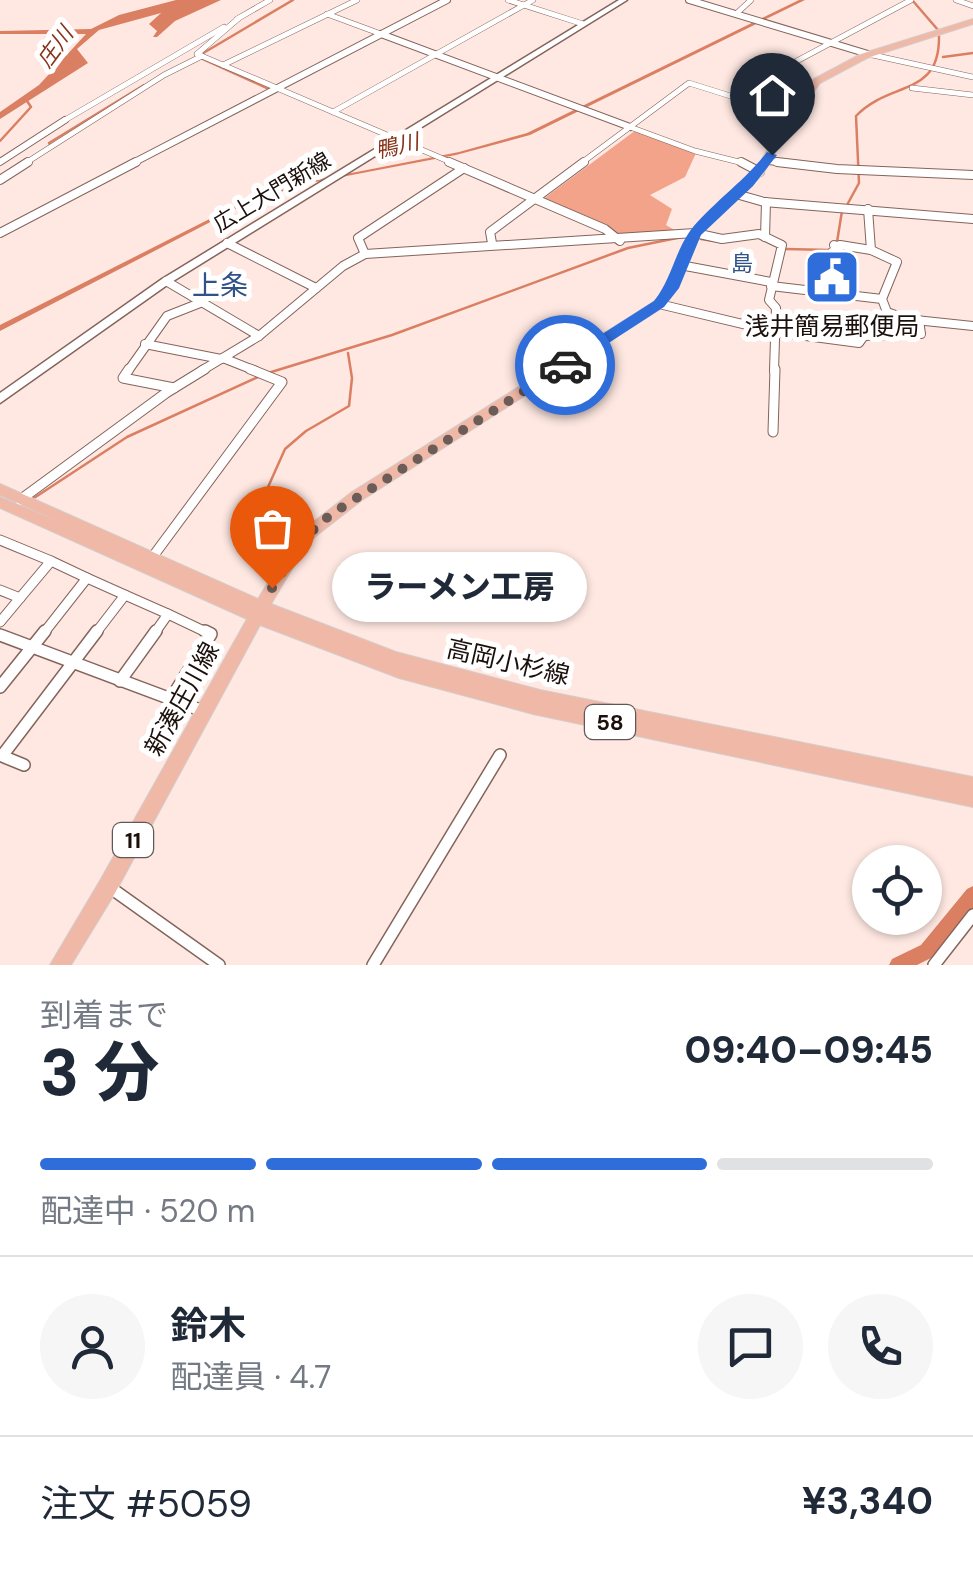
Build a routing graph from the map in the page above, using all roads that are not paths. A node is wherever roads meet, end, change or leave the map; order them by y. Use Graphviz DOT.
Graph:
graph roads {
  1 [pos="270,0"];
  2 [pos="357,0"];
  3 [pos="447,0"];
  4 [pos="508,0"];
  5 [pos="533,0"];
  6 [pos="624,0"];
  7 [pos="692,0"];
  8 [pos="751,0"];
  9 [pos="911,0"];
  10 [pos="956,0"];
  11 [pos="524,5"];
  12 [pos="973,6"];
  13 [pos="327,14"];
  14 [pos="736,14"];
  15 [pos="239,18"];
  16 [pos="973,22"];
  17 [pos="583,24"];
  18 [pos="381,34"];
  19 [pos="830,43"];
  20 [pos="868,54"];
  21 [pos="200,55"];
  22 [pos="437,55"];
  23 [pos="223,65"];
  24 [pos="936,69"];
  25 [pos="973,76"];
  26 [pos="498,77"];
  27 [pos="120,88"];
  28 [pos="277,88"];
  29 [pos="912,88"];
  30 [pos="973,95"];
  31 [pos="333,112"];
  32 [pos="65,120"];
  33 [pos="630,127"];
  34 [pos="396,139"];
  35 [pos="768,161"];
  36 [pos="0,162"];
  37 [pos="464,168"];
  38 [pos="760,172"];
  39 [pos="973,175"];
  40 [pos="0,180"];
  41 [pos="736,194"];
  42 [pos="535,198"];
  43 [pos="766,202"];
  44 [pos="868,209"];
  45 [pos="973,218"];
  46 [pos="695,233"];
  47 [pos="0,234"];
  48 [pos="765,237"];
  49 [pos="620,241"];
  50 [pos="227,243"];
  51 [pos="492,243"];
  52 [pos="871,250"];
  53 [pos="364,254"];
  54 [pos="680,265"];
  55 [pos="166,281"];
  56 [pos="771,284"];
  57 [pos="316,288"];
  58 [pos="839,291"];
  59 [pos="882,298"];
  60 [pos="200,303"];
  61 [pos="659,304"];
  62 [pos="920,320"];
  63 [pos="973,326"];
  64 [pos="776,332"];
  65 [pos="259,336"];
  66 [pos="145,344"];
  67 [pos="222,359"];
  68 [pos="174,388"];
  69 [pos="0,399"];
  70 [pos="772,432"];
  71 [pos="0,488"];
  72 [pos="7,505"];
  73 [pos="0,540"];
  74 [pos="151,560"];
  75 [pos="51,561"];
  76 [pos="88,578"];
  77 [pos="0,590"];
  78 [pos="126,595"];
  79 [pos="20,598"];
  80 [pos="259,612"];
  81 [pos="168,614"];
  82 [pos="0,622"];
  83 [pos="0,636"];
  84 [pos="31,648"];
  85 [pos="72,664"];
  86 [pos="120,680"];
  87 [pos="0,686"];
  88 [pos="170,699"];
  89 [pos="203,712"];
  90 [pos="1,755"];
  91 [pos="500,755"];
  92 [pos="24,765"];
  93 [pos="973,785"];
  94 [pos="973,798"];
  95 [pos="108,886"];
  96 [pos="973,915"];
  97 [pos="60,965"];
  98 [pos="219,965"];
  99 [pos="372,965"];
  100 [pos="934,965"];
  1 -- 15 [label="street"];
  2 -- 13 [label="street"];
  3 -- 18 [label="street"];
  4 -- 11 [label="street"];
  5 -- 11 [label="street"];
  6 -- 17 [label="main road, 広上大門新線"];
  7 -- 14 [label="street"];
  8 -- 14 [label="street"];
  9 -- 19 [label="street"];
  10 -- 12 [label="street"];
  11 -- 17 [label="street"];
  11 -- 22 [label="street"];
  13 -- 18 [label="street"];
  13 -- 23 [label="street"];
  14 -- 19 [label="street"];
  15 -- 21 [label="street"];
  15 -- 27 [label="street"];
  16 -- 20 [label="main road, 新湊庄川線 / 11"];
  17 -- 26 [label="main road, 広上大門新線"];
  18 -- 22 [label="street"];
  18 -- 28 [label="street"];
  19 -- 20 [label="street"];
  19 -- 33 [label="street"];
  20 -- 24 [label="street"];
  20 -- 35 [label="main road, 新湊庄川線 / 11"];
  21 -- 23 [label="street"];
  21 -- 27 [label="street"];
  21 -- 40 [label="street"];
  22 -- 26 [label="street"];
  22 -- 31 [label="street"];
  23 -- 28 [label="street"];
  24 -- 25 [label="street"];
  26 -- 33 [label="street"];
  26 -- 34 [label="main road, 広上大門新線"];
  27 -- 32 [label="street"];
  28 -- 31 [label="street"];
  28 -- 47 [label="street"];
  29 -- 30 [label="street"];
  31 -- 34 [label="street"];
  32 -- 36 [label="street"];
  33 -- 38 [label="street"];
  33 -- 42 [label="street"];
  34 -- 37 [label="street"];
  34 -- 50 [label="main road, 広上大門新線"];
  35 -- 38 [label="main road, 新湊庄川線 / 11"];
  35 -- 39 [label="street"];
  37 -- 42 [label="street"];
  37 -- 53 [label="street"];
  38 -- 41 [label="main road, 新湊庄川線 / 11"];
  41 -- 43 [label="street"];
  41 -- 46 [label="main road, 新湊庄川線 / 11"];
  42 -- 49 [label="street"];
  42 -- 51 [label="street"];
  43 -- 44 [label="street"];
  43 -- 48 [label="street"];
  44 -- 45 [label="street"];
  44 -- 52 [label="street"];
  46 -- 48 [label="street"];
  46 -- 49 [label="street"];
  46 -- 54 [label="main road, 新湊庄川線 / 11"];
  48 -- 56 [label="street"];
  49 -- 51 [label="street"];
  50 -- 55 [label="main road, 広上大門新線"];
  50 -- 57 [label="street"];
  51 -- 53 [label="street"];
  52 -- 58 [label="street"];
  52 -- 59 [label="street"];
  53 -- 57 [label="street"];
  54 -- 56 [label="street"];
  54 -- 61 [label="main road, 新湊庄川線 / 11"];
  55 -- 60 [label="street"];
  55 -- 69 [label="main road, 広上大門新線"];
  56 -- 58 [label="street"];
  56 -- 64 [label="street"];
  57 -- 65 [label="street"];
  58 -- 59 [label="street"];
  59 -- 62 [label="street"];
  60 -- 65 [label="street"];
  60 -- 66 [label="street"];
  61 -- 64 [label="street"];
  61 -- 80 [label="main road, 新湊庄川線 / 11"];
  62 -- 63 [label="street"];
  62 -- 64 [label="street"];
  64 -- 70 [label="street"];
  65 -- 67 [label="street"];
  66 -- 67 [label="street"];
  66 -- 68 [label="street"];
  67 -- 68 [label="street"];
  67 -- 74 [label="street"];
  68 -- 72 [label="street"];
  71 -- 72 [label="main road, 高岡小杉線 / 58"];
  72 -- 74 [label="main road, 高岡小杉線 / 58"];
  72 -- 80 [label="main road, 高岡小杉線 / 58"];
  73 -- 75 [label="street"];
  74 -- 80 [label="main road, 高岡小杉線 / 58"];
  75 -- 76 [label="street"];
  75 -- 79 [label="street"];
  76 -- 78 [label="street"];
  76 -- 84 [label="street"];
  77 -- 79 [label="street"];
  78 -- 81 [label="street"];
  78 -- 85 [label="street"];
  79 -- 82 [label="street"];
  80 -- 89 [label="main road, 新湊庄川線 / 11"];
  80 -- 93 [label="main road, 高岡小杉線 / 58"];
  80 -- 94 [label="main road, 高岡小杉線 / 58"];
  81 -- 86 [label="street"];
  81 -- 88 [label="street"];
  83 -- 84 [label="street"];
  84 -- 85 [label="street"];
  84 -- 87 [label="street"];
  85 -- 86 [label="street"];
  85 -- 90 [label="street"];
  86 -- 88 [label="street"];
  88 -- 89 [label="street"];
  89 -- 95 [label="main road, 新湊庄川線 / 11"];
  90 -- 92 [label="street"];
  91 -- 99 [label="street"];
  95 -- 97 [label="main road, 新湊庄川線 / 11"];
  95 -- 98 [label="street"];
  96 -- 100 [label="street"];
}
